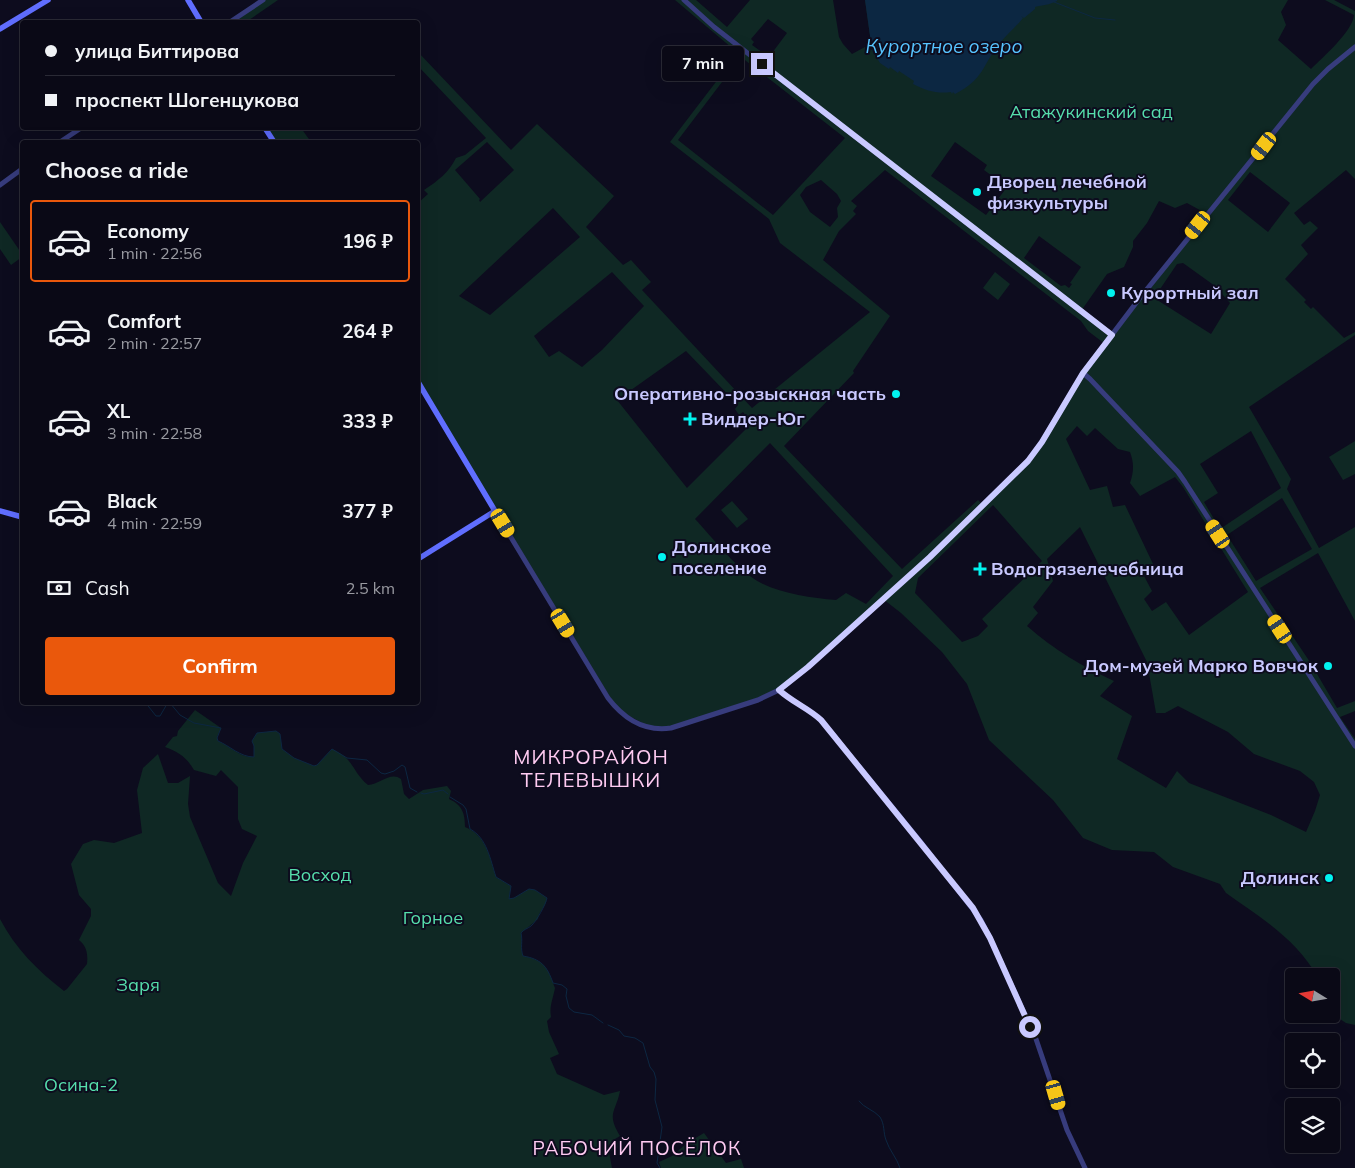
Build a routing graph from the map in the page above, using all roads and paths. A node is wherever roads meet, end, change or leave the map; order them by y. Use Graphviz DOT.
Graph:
graph roads {
  1 [pos="48,0"];
  2 [pos="188,0"];
  3 [pos="263,0"];
  4 [pos="684,0"];
  5 [pos="200,20"];
  6 [pos="233,20"];
  7 [pos="0,29"];
  8 [pos="1355,47"];
  9 [pos="78,130"];
  10 [pos="63,140"];
  11 [pos="20,170"];
  12 [pos="0,185"];
  13 [pos="1112,335"];
  14 [pos="1083,373"];
  15 [pos="420,385"];
  16 [pos="495,510"];
  17 [pos="0,511"];
  18 [pos="20,516"];
  19 [pos="420,558"];
  20 [pos="779,690"];
  21 [pos="1355,746"];
  22 [pos="1085,1168"];
  1 -- 7 [label="main road"];
  2 -- 5 [label="main road"];
  3 -- 6 [label="street"];
  4 -- 13 [label="street"];
  8 -- 13 [label="street"];
  9 -- 10 [label="street"];
  11 -- 12 [label="street"];
  13 -- 14 [label="street"];
  14 -- 20 [label="street"];
  14 -- 21 [label="street"];
  15 -- 16 [label="main road"];
  16 -- 19 [label="main road"];
  16 -- 20 [label="street"];
  17 -- 18 [label="main road"];
  20 -- 22 [label="street"];
}
